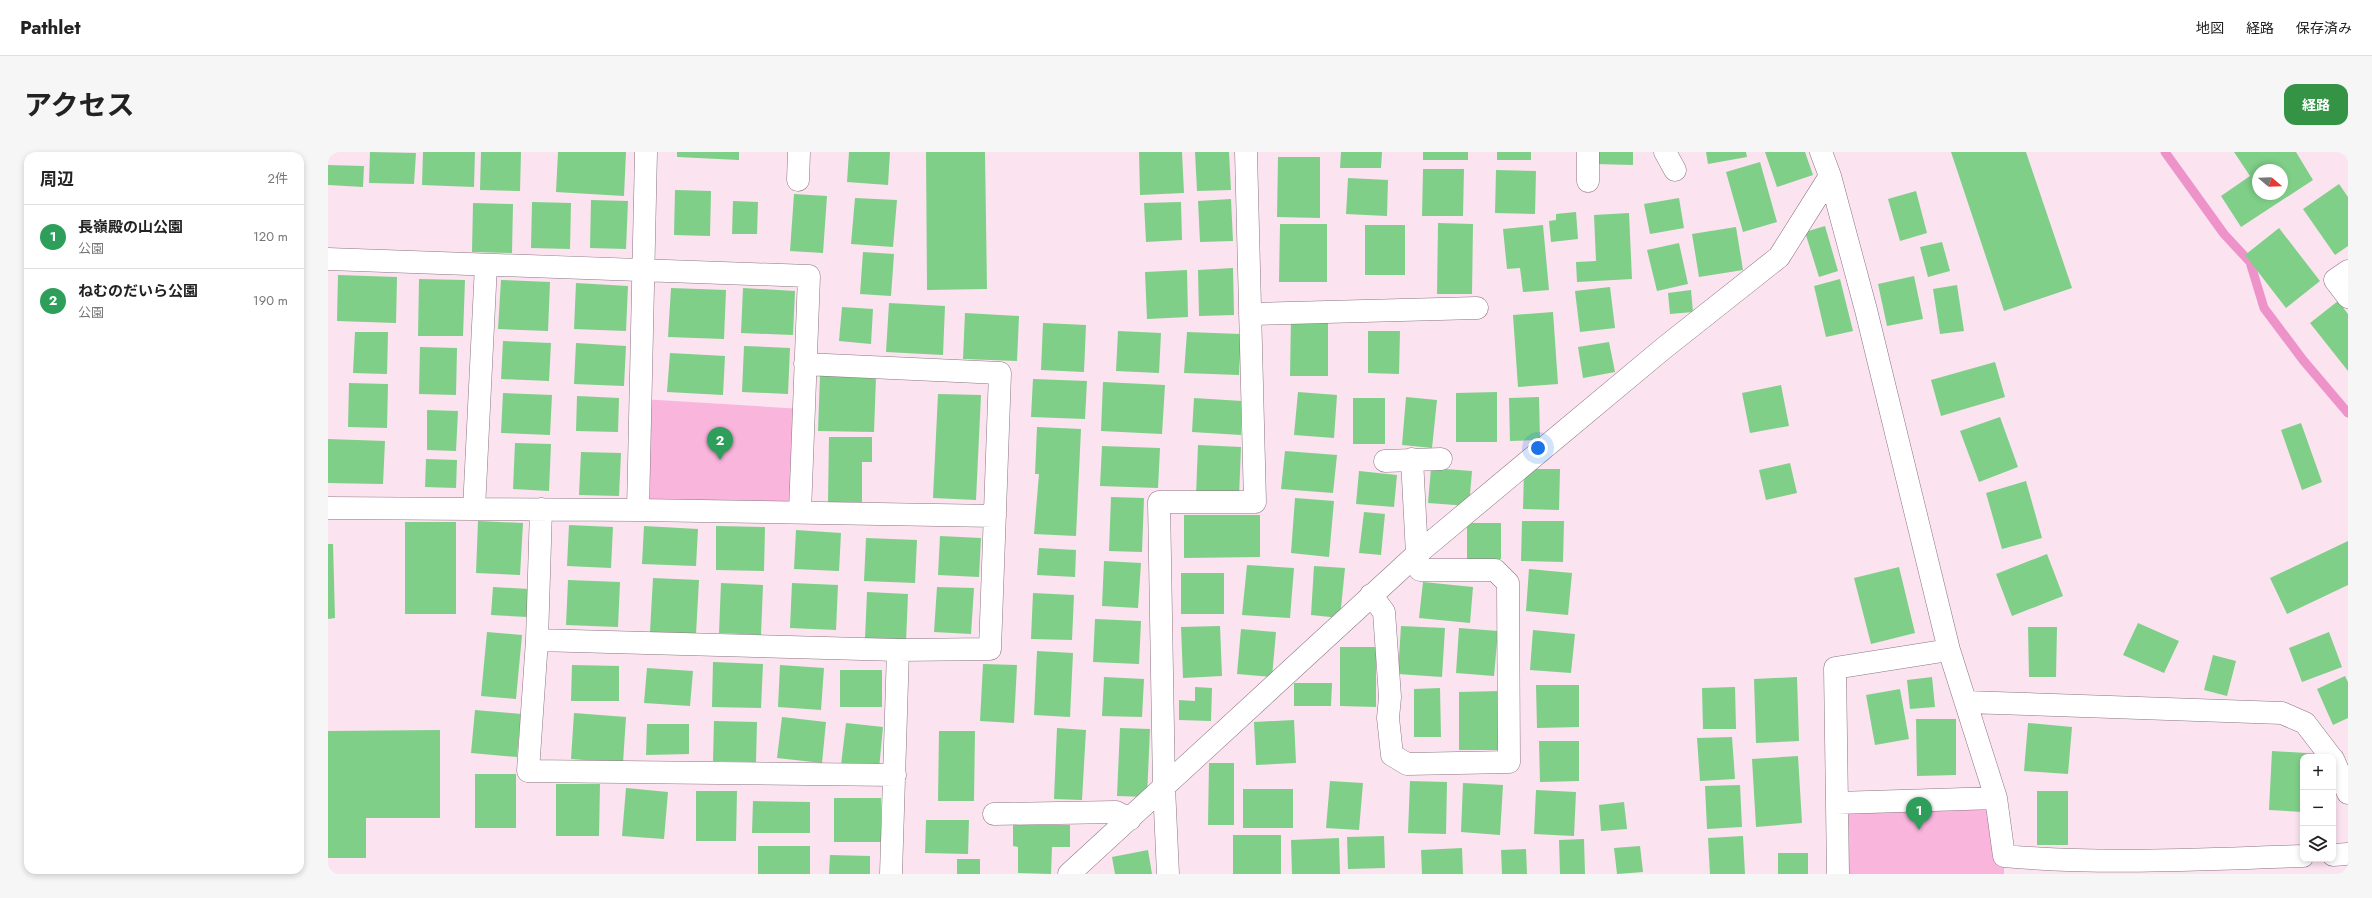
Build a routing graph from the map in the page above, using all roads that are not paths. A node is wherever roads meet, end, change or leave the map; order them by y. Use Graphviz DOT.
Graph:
graph roads {
  1 [pos="646,152"];
  2 [pos="799,152"];
  3 [pos="1246,152"];
  4 [pos="1588,152"];
  5 [pos="1821,152"];
  6 [pos="1830,176"];
  7 [pos="798,180"];
  8 [pos="1588,181"];
  9 [pos="328,259"];
  10 [pos="486,265"];
  11 [pos="644,271"];
  12 [pos="2348,271"];
  13 [pos="2348,297"];
  14 [pos="1477,308"];
  15 [pos="1250,314"];
  16 [pos="805,364"];
  17 [pos="1412,459"];
  18 [pos="1441,459"];
  19 [pos="1385,461"];
  20 [pos="328,508"];
  21 [pos="474,509"];
  22 [pos="541,509"];
  23 [pos="638,510"];
  24 [pos="800,512"];
  25 [pos="994,516"];
  26 [pos="1418,554"];
  27 [pos="1371,595"];
  28 [pos="537,640"];
  29 [pos="898,650"];
  30 [pos="1949,650"];
  31 [pos="1966,702"];
  32 [pos="2329,754"];
  33 [pos="2336,767"];
  34 [pos="894,775"];
  35 [pos="1164,787"];
  36 [pos="2348,793"];
  37 [pos="1996,798"];
  38 [pos="1837,803"];
  39 [pos="994,814"];
  40 [pos="1130,819"];
  41 [pos="2336,854"];
  42 [pos="2348,854"];
  43 [pos="2300,856"];
  44 [pos="2004,865"];
  45 [pos="2161,867"];
  46 [pos="891,874"];
  47 [pos="1069,874"];
  48 [pos="1168,874"];
  49 [pos="1838,874"];
  1 -- 11 [label="street"];
  2 -- 7 [label="street"];
  3 -- 15 [label="street"];
  4 -- 8 [label="street"];
  5 -- 6 [label="street"];
  6 -- 26 [label="street"];
  6 -- 30 [label="street"];
  9 -- 10 [label="street"];
  10 -- 11 [label="street"];
  10 -- 21 [label="street"];
  11 -- 16 [label="street"];
  11 -- 23 [label="street"];
  12 -- 13 [label="street"];
  14 -- 15 [label="street"];
  15 -- 35 [label="street"];
  16 -- 24 [label="street"];
  16 -- 25 [label="street"];
  17 -- 18 [label="street"];
  17 -- 19 [label="street"];
  17 -- 26 [label="street"];
  20 -- 21 [label="street"];
  21 -- 22 [label="street"];
  22 -- 23 [label="street"];
  22 -- 28 [label="street"];
  23 -- 24 [label="street"];
  24 -- 25 [label="street"];
  25 -- 29 [label="street"];
  26 -- 27 [label="street"];
  26 -- 27 [label="street"];
  27 -- 35 [label="street"];
  28 -- 29 [label="street"];
  28 -- 34 [label="street"];
  29 -- 34 [label="street"];
  30 -- 31 [label="street"];
  30 -- 38 [label="street"];
  31 -- 32 [label="street"];
  31 -- 37 [label="street"];
  33 -- 36 [label="street"];
  34 -- 46 [label="street"];
  35 -- 40 [label="street"];
  35 -- 48 [label="street"];
  37 -- 38 [label="street"];
  37 -- 44 [label="street"];
  38 -- 49 [label="street"];
  39 -- 40 [label="street"];
  40 -- 47 [label="street"];
  41 -- 42 [label="street"];
  43 -- 45 [label="street"];
  44 -- 45 [label="street"];
}
